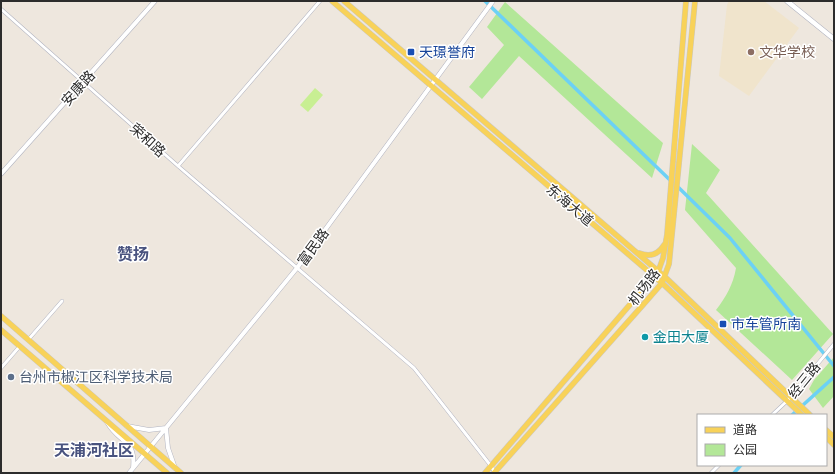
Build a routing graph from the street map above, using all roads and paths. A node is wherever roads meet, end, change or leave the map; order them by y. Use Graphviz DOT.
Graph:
graph roads {
  1 [pos="155,1"];
  2 [pos="320,1"];
  3 [pos="332,1"];
  4 [pos="344,1"];
  5 [pos="493,1"];
  6 [pos="686,1"];
  7 [pos="695,1"];
  8 [pos="787,1"];
  9 [pos="1,10"];
  10 [pos="834,39"];
  11 [pos="435,80"];
  12 [pos="83,82"];
  13 [pos="430,86"];
  14 [pos="178,166"];
  15 [pos="1,174"];
  16 [pos="666,243"];
  17 [pos="635,252"];
  18 [pos="297,268"];
  19 [pos="658,272"];
  20 [pos="655,277"];
  21 [pos="664,280"];
  22 [pos="62,300"];
  23 [pos="1,316"];
  24 [pos="1,330"];
  25 [pos="28,340"];
  26 [pos="834,344"];
  27 [pos="20,346"];
  28 [pos="1,368"];
  29 [pos="790,401"];
  30 [pos="773,414"];
  31 [pos="807,414"];
  32 [pos="106,420"];
  33 [pos="126,426"];
  34 [pos="166,428"];
  35 [pos="151,447"];
  36 [pos="145,454"];
  37 [pos="491,466"];
  38 [pos="175,468"];
  39 [pos="133,469"];
  40 [pos="129,473"];
  41 [pos="167,473"];
  42 [pos="181,473"];
  43 [pos="485,473"];
  44 [pos="494,473"];
  1 -- 12 [label="street, 安康路"];
  2 -- 14 [label="street"];
  3 -- 13 [label="main road, 东海大道"];
  4 -- 11 [label="main road, 东海大道"];
  5 -- 11 [label="street, 富民路"];
  6 -- 16 [label="main road, 机场路"];
  7 -- 21 [label="main road, 机场路"];
  8 -- 10 [label="main road"];
  9 -- 12 [label="street, 荣和路"];
  11 -- 13 [label="street, 富民路"];
  11 -- 17 [label="main road, 东海大道"];
  12 -- 14 [label="street, 荣和路"];
  12 -- 15 [label="street, 安康路"];
  13 -- 18 [label="street, 富民路"];
  13 -- 20 [label="main road, 东海大道"];
  14 -- 18 [label="street, 荣和路"];
  16 -- 17 [label="main road"];
  16 -- 19 [label="main road, 机场路"];
  17 -- 19 [label="main road, 东海大道"];
  18 -- 34 [label="street, 富民路"];
  18 -- 37 [label="street, 荣和路"];
  19 -- 20 [label="main road, 机场路"];
  19 -- 21 [label="main road, 东海大道"];
  20 -- 21 [label="main road, 东海大道"];
  20 -- 37 [label="main road, 机场路"];
  21 -- 29 [label="main road, 东海大道"];
  21 -- 44 [label="main road, 机场路"];
  22 -- 25 [label="street"];
  23 -- 25 [label="main road"];
  24 -- 27 [label="main road"];
  25 -- 33 [label="main road"];
  26 -- 29 [label="street, 经三路"];
  27 -- 28 [label="street"];
  27 -- 32 [label="main road"];
  29 -- 30 [label="street, 经三路"];
  29 -- 31 [label="main road, 东海大道"];
  32 -- 36 [label="main road"];
  32 -- 39 [label="street"];
  33 -- 34 [label="street"];
  33 -- 35 [label="main road"];
  34 -- 35 [label="street, 富民路"];
  34 -- 38 [label="street"];
  35 -- 36 [label="street, 富民路"];
  35 -- 38 [label="main road"];
  36 -- 39 [label="street, 富民路"];
  36 -- 41 [label="main road"];
  37 -- 43 [label="main road, 机场路"];
  37 -- 44 [label="street, 荣和路"];
  38 -- 42 [label="main road"];
  39 -- 40 [label="street, 富民路"];
}
